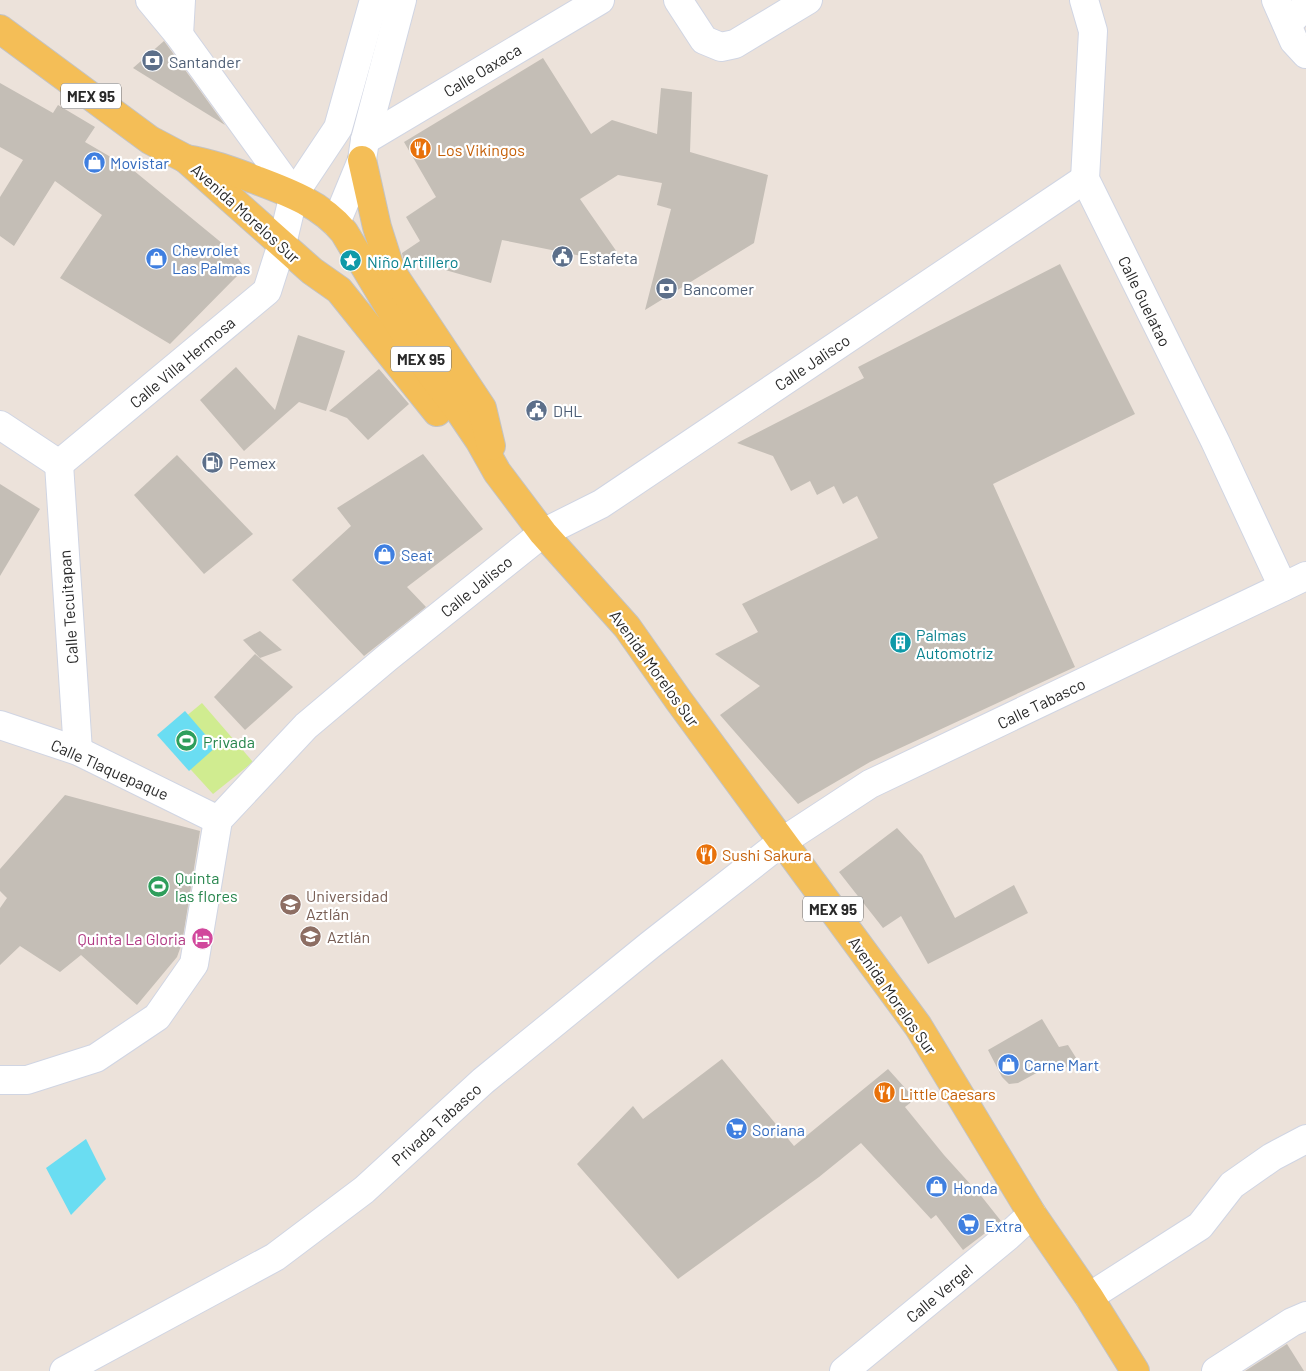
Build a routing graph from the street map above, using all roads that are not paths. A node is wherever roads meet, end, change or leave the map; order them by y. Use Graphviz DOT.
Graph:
graph roads {
  1 [pos="150,0"];
  2 [pos="181,0"];
  3 [pos="374,0"];
  4 [pos="402,0"];
  5 [pos="600,0"];
  6 [pos="678,0"];
  7 [pos="808,0"];
  8 [pos="1084,0"];
  9 [pos="1290,10"];
  10 [pos="0,29"];
  11 [pos="179,35"];
  12 [pos="1306,54"];
  13 [pos="363,150"];
  14 [pos="186,159"];
  15 [pos="1084,179"];
  16 [pos="294,194"];
  17 [pos="336,223"];
  18 [pos="282,244"];
  19 [pos="0,425"];
  20 [pos="59,464"];
  21 [pos="497,472"];
  22 [pos="543,533"];
  23 [pos="1294,582"];
  24 [pos="0,725"];
  25 [pos="78,751"];
  26 [pos="218,820"];
  27 [pos="783,841"];
  28 [pos="0,1080"];
  29 [pos="1306,1139"];
  30 [pos="1032,1214"];
  31 [pos="1089,1297"];
  32 [pos="1306,1316"];
  33 [pos="64,1371"];
  34 [pos="844,1371"];
  35 [pos="1135,1371"];
  36 [pos="1216,1371"];
  1 -- 11 [label="street"];
  2 -- 11 [label="street"];
  3 -- 16 [label="street"];
  4 -- 13 [label="street"];
  5 -- 13 [label="street, Calle Oaxaca"];
  6 -- 7 [label="street"];
  8 -- 15 [label="street"];
  9 -- 12 [label="street"];
  10 -- 14 [label="main road, MEX 95"];
  11 -- 16 [label="street"];
  13 -- 17 [label="street"];
  13 -- 21 [label="main road"];
  14 -- 16 [label="main road, Avenida Morelos Sur / MEX 95"];
  14 -- 18 [label="main road, Avenida Morelos Sur / MEX 95"];
  15 -- 22 [label="street, Calle Jalisco"];
  15 -- 23 [label="street, Calle Guelatao"];
  16 -- 17 [label="main road, Avenida Morelos Sur / MEX 95"];
  16 -- 18 [label="street, Calle Villa Hermosa"];
  17 -- 21 [label="main road, Avenida Morelos Sur / MEX 95"];
  18 -- 20 [label="street, Calle Villa Hermosa"];
  18 -- 21 [label="main road, Avenida Morelos Sur / MEX 95"];
  19 -- 20 [label="street"];
  20 -- 25 [label="street, Calle Tecuitapan"];
  21 -- 22 [label="main road, Avenida Morelos Sur / MEX 95"];
  22 -- 26 [label="street, Calle Jalisco"];
  22 -- 27 [label="main road, Avenida Morelos Sur / MEX 95"];
  23 -- 27 [label="street, Calle Tabasco"];
  24 -- 25 [label="street, Calle Tlaquepaque"];
  25 -- 26 [label="street, Calle Tlaquepaque"];
  26 -- 28 [label="street"];
  27 -- 30 [label="main road, Avenida Morelos Sur / MEX 95"];
  27 -- 33 [label="street, Privada Tabasco"];
  29 -- 31 [label="street"];
  30 -- 31 [label="main road, Avenida Morelos Sur / MEX 95"];
  30 -- 34 [label="street, Calle Vergel"];
  31 -- 35 [label="main road, Avenida Morelos Sur / MEX 95"];
  32 -- 36 [label="street"];
}
